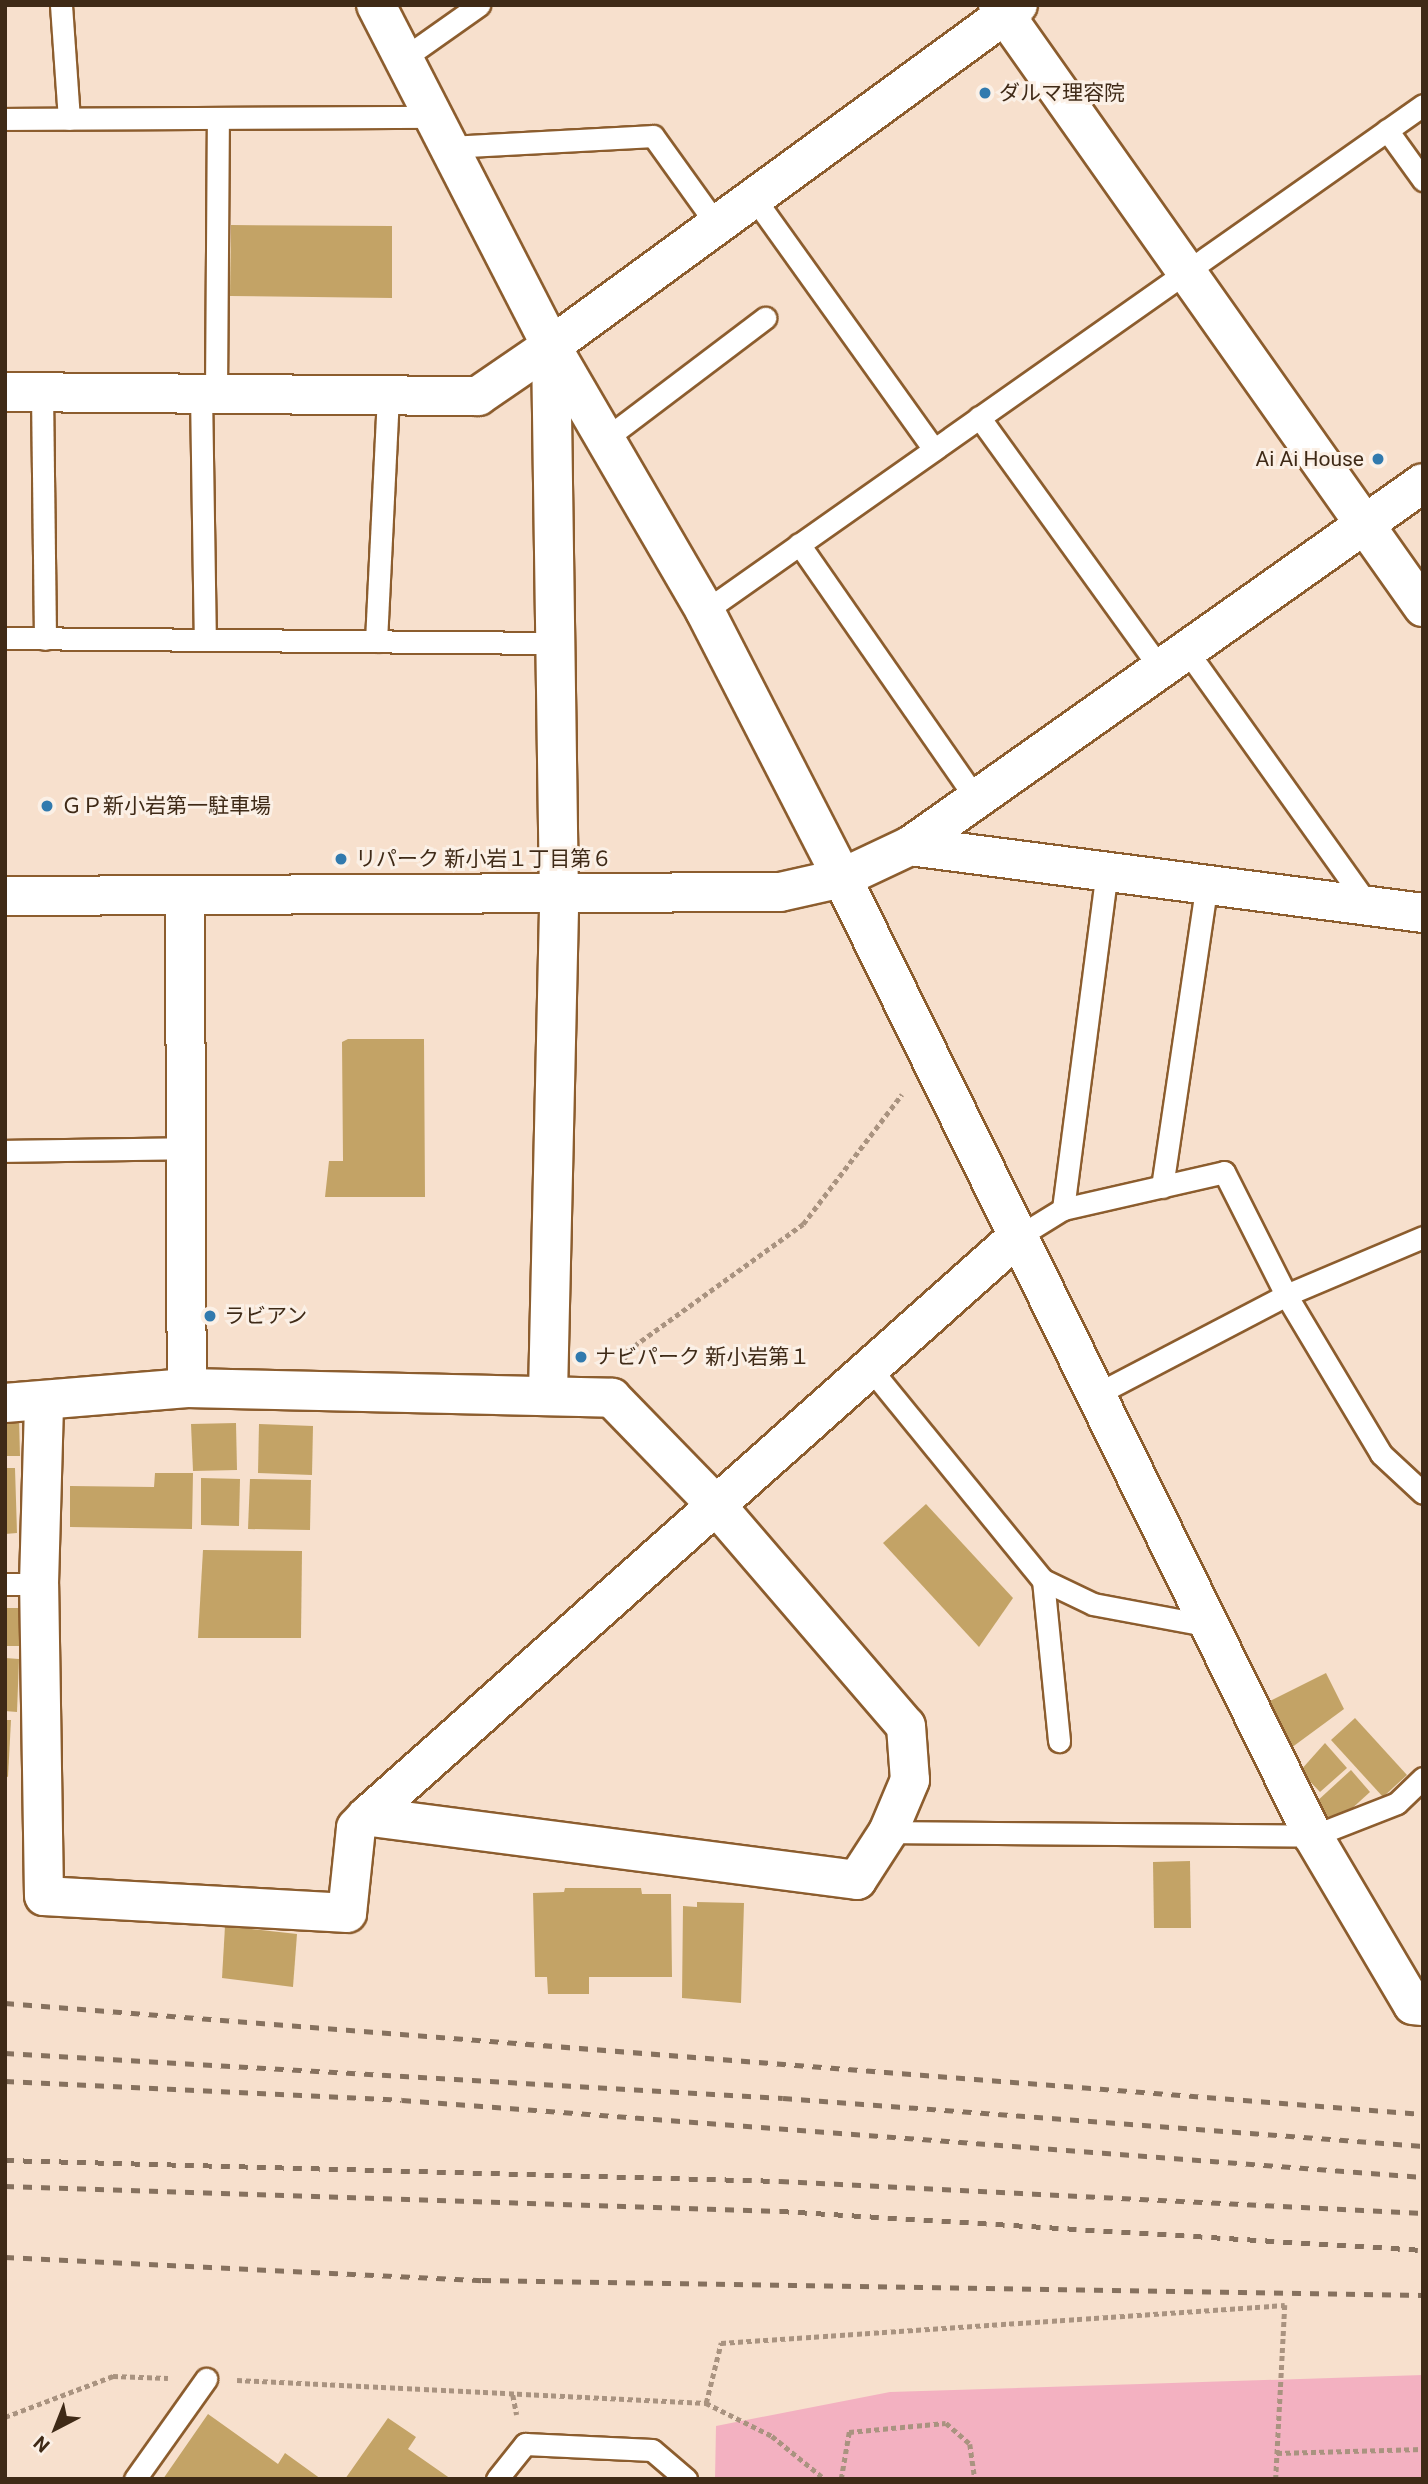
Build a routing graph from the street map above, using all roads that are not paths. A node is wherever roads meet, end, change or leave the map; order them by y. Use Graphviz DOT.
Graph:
graph roads {
  1 [pos="61,5"];
  2 [pos="376,5"];
  3 [pos="479,5"];
  4 [pos="1007,8"];
  5 [pos="404,58"];
  6 [pos="1423,105"];
  7 [pos="218,118"];
  8 [pos="5,119"];
  9 [pos="69,119"];
  10 [pos="1387,130"];
  11 [pos="442,132"];
  12 [pos="1423,180"];
  13 [pos="754,198"];
  14 [pos="717,225"];
  15 [pos="1186,271"];
  16 [pos="765,318"];
  17 [pos="551,346"];
  18 [pos="24,392"];
  19 [pos="209,393"];
  20 [pos="388,395"];
  21 [pos="979,417"];
  22 [pos="605,439"];
  23 [pos="934,449"];
  24 [pos="1423,483"];
  25 [pos="1365,525"];
  26 [pos="799,544"];
  27 [pos="1423,607"];
  28 [pos="705,611"];
  29 [pos="5,638"];
  30 [pos="45,639"];
  31 [pos="205,640"];
  32 [pos="376,641"];
  33 [pos="555,643"];
  34 [pos="1174,660"];
  35 [pos="976,799"];
  36 [pos="910,846"];
  37 [pos="1107,871"];
  38 [pos="842,878"];
  39 [pos="1207,884"];
  40 [pos="5,896"];
  41 [pos="185,896"];
  42 [pos="559,897"];
  43 [pos="1368,905"];
  44 [pos="1423,912"];
  45 [pos="190,1148"];
  46 [pos="5,1151"];
  47 [pos="1162,1186"];
  48 [pos="1063,1209"];
  49 [pos="1423,1237"];
  50 [pos="1016,1238"];
  51 [pos="1286,1295"];
  52 [pos="869,1367"];
  53 [pos="187,1388"];
  54 [pos="548,1394"];
  55 [pos="1097,1394"];
  56 [pos="5,1403"];
  57 [pos="44,1403"];
  58 [pos="1423,1493"];
  59 [pos="714,1503"];
  60 [pos="1043,1580"];
  61 [pos="22,1584"];
  62 [pos="1211,1626"];
  63 [pos="1059,1741"];
  64 [pos="1423,1778"];
  65 [pos="367,1816"];
  66 [pos="888,1832"];
  67 [pos="1313,1836"];
  68 [pos="1420,2002"];
  69 [pos="206,2379"];
  70 [pos="135,2479"];
  71 [pos="497,2479"];
  72 [pos="686,2479"];
  1 -- 9 [label="lane"];
  2 -- 5 [label="street"];
  3 -- 5 [label="lane"];
  4 -- 13 [label="street"];
  4 -- 15 [label="street"];
  5 -- 11 [label="street"];
  6 -- 10 [label="lane"];
  7 -- 9 [label="lane"];
  7 -- 11 [label="lane"];
  7 -- 19 [label="lane"];
  8 -- 9 [label="lane"];
  10 -- 12 [label="lane"];
  10 -- 15 [label="lane"];
  11 -- 14 [label="lane"];
  11 -- 17 [label="street"];
  13 -- 14 [label="street"];
  13 -- 23 [label="lane"];
  14 -- 17 [label="street"];
  15 -- 21 [label="lane"];
  15 -- 25 [label="street"];
  16 -- 22 [label="lane"];
  17 -- 20 [label="street"];
  17 -- 22 [label="street"];
  17 -- 33 [label="street"];
  18 -- 19 [label="street"];
  18 -- 30 [label="lane"];
  19 -- 20 [label="street"];
  19 -- 31 [label="lane"];
  20 -- 32 [label="lane"];
  21 -- 23 [label="lane"];
  21 -- 34 [label="lane"];
  22 -- 28 [label="street"];
  23 -- 26 [label="lane"];
  24 -- 25 [label="street"];
  25 -- 27 [label="street"];
  25 -- 34 [label="street"];
  26 -- 28 [label="lane"];
  26 -- 35 [label="lane"];
  28 -- 38 [label="street"];
  29 -- 30 [label="lane"];
  30 -- 31 [label="lane"];
  31 -- 32 [label="lane"];
  32 -- 33 [label="lane"];
  33 -- 42 [label="street"];
  34 -- 35 [label="street"];
  34 -- 43 [label="lane"];
  35 -- 36 [label="street"];
  36 -- 37 [label="street"];
  36 -- 38 [label="street"];
  37 -- 39 [label="street"];
  37 -- 48 [label="lane"];
  38 -- 42 [label="street"];
  38 -- 50 [label="street"];
  39 -- 43 [label="street"];
  39 -- 47 [label="lane"];
  40 -- 41 [label="street"];
  41 -- 42 [label="street"];
  41 -- 45 [label="street"];
  42 -- 54 [label="street"];
  43 -- 44 [label="street"];
  45 -- 46 [label="lane"];
  45 -- 53 [label="street"];
  47 -- 48 [label="lane"];
  47 -- 51 [label="lane"];
  48 -- 50 [label="lane"];
  49 -- 51 [label="lane"];
  50 -- 52 [label="street"];
  50 -- 55 [label="street"];
  51 -- 55 [label="lane"];
  51 -- 58 [label="lane"];
  52 -- 59 [label="street"];
  52 -- 60 [label="lane"];
  53 -- 54 [label="street"];
  53 -- 57 [label="street"];
  54 -- 59 [label="street"];
  55 -- 62 [label="street"];
  56 -- 57 [label="street"];
  57 -- 61 [label="street"];
  59 -- 65 [label="street"];
  59 -- 66 [label="street"];
  60 -- 62 [label="lane"];
  60 -- 63 [label="lane"];
  61 -- 65 [label="street"];
  62 -- 67 [label="street"];
  64 -- 67 [label="lane"];
  65 -- 66 [label="street"];
  66 -- 67 [label="lane"];
  67 -- 68 [label="street"];
  69 -- 70 [label="lane"];
  71 -- 72 [label="lane"];
}
